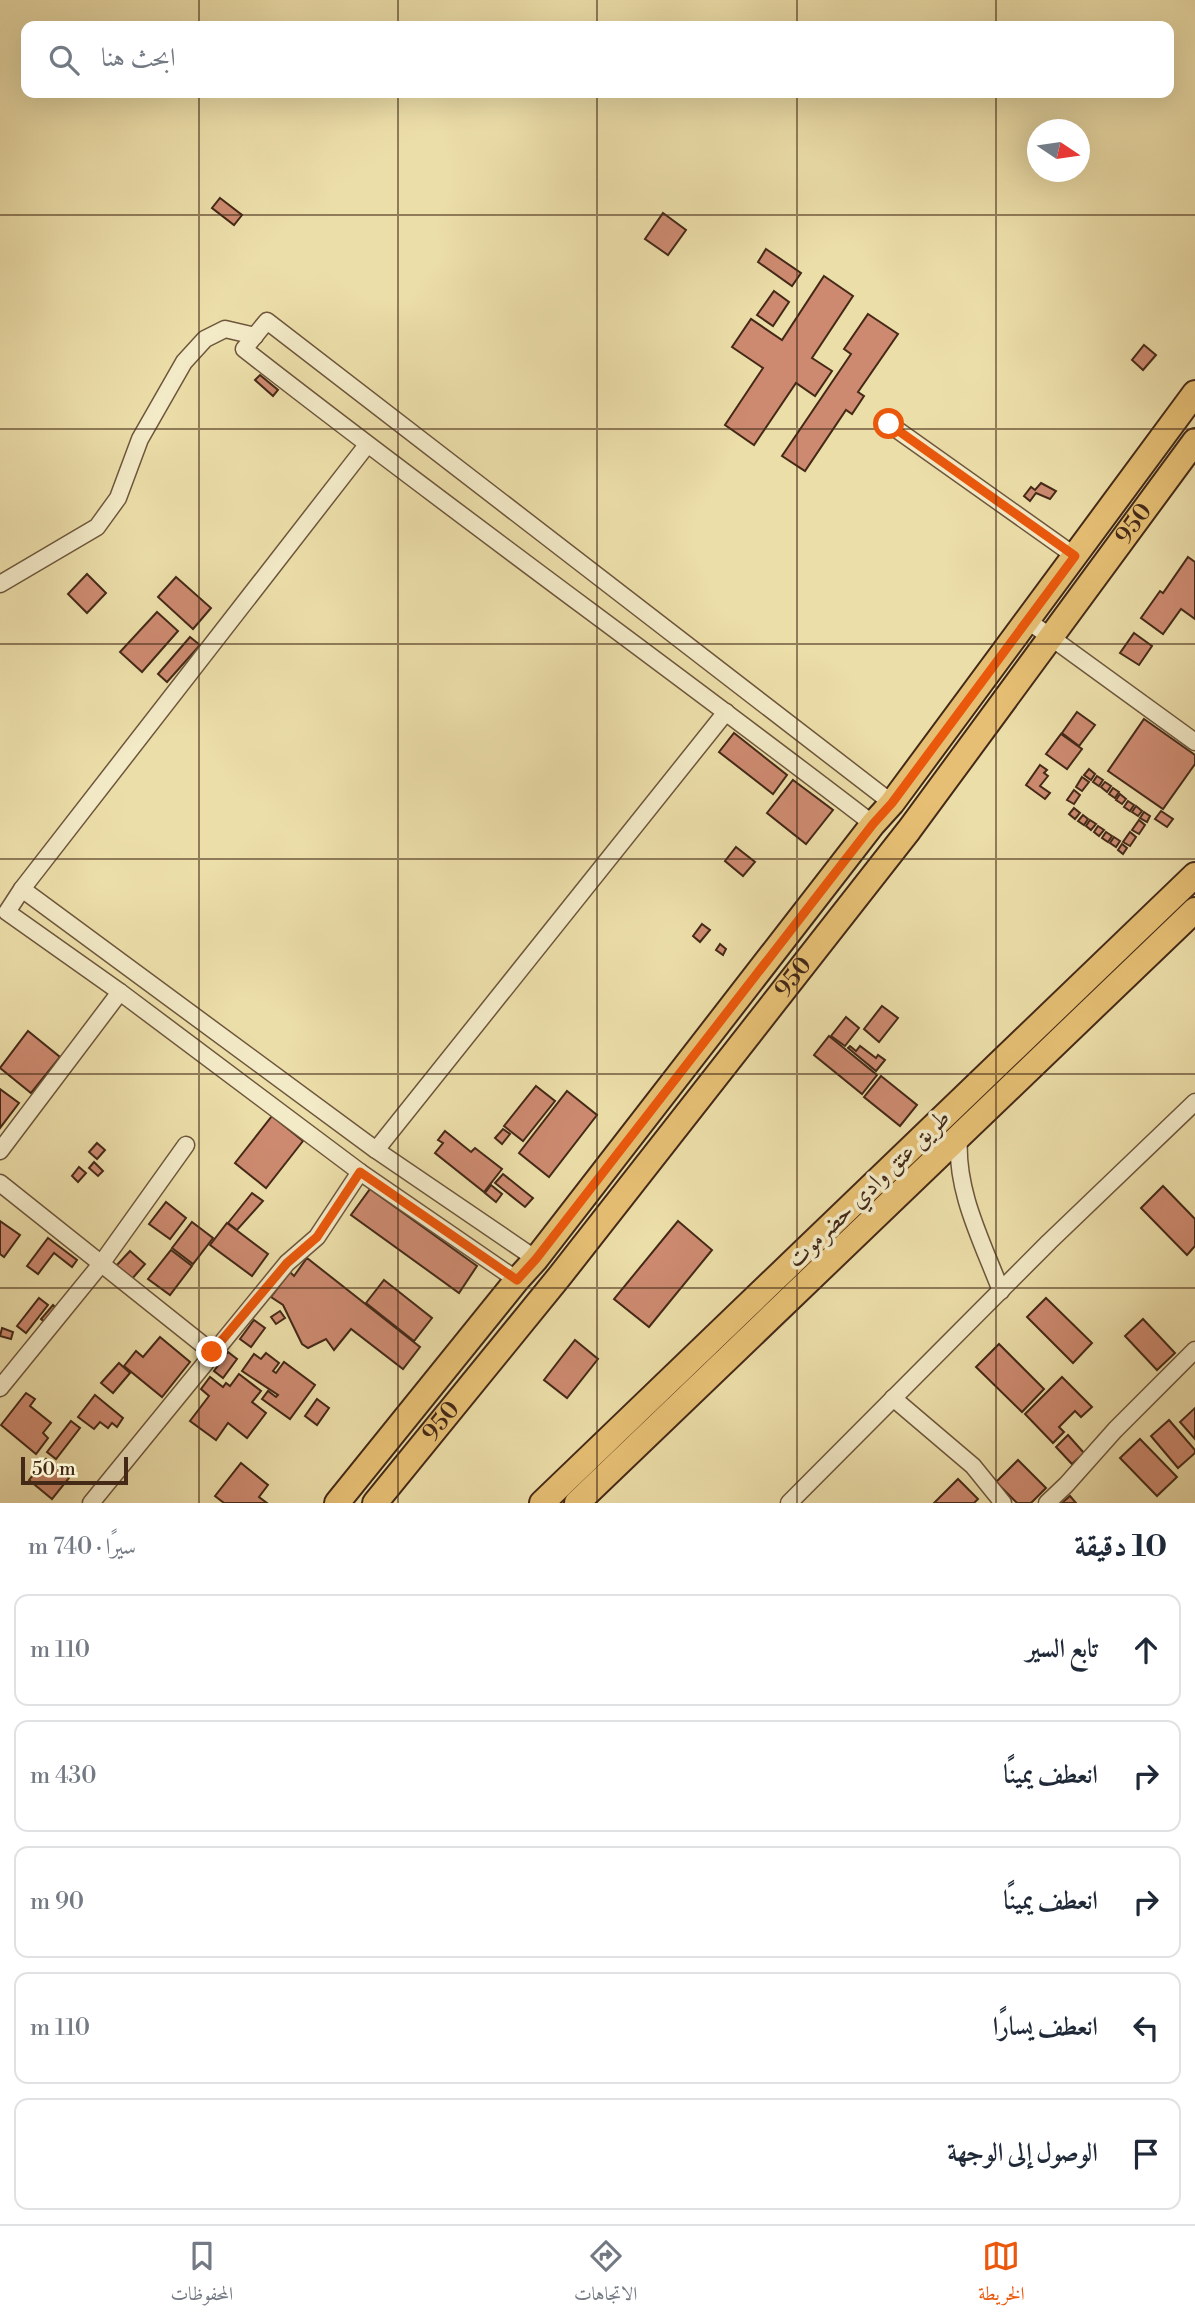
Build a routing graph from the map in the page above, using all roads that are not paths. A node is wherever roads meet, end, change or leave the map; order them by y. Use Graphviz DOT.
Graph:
graph roads {
  1 [pos="255,336"];
  2 [pos="1195,393"];
  3 [pos="889,424"];
  4 [pos="1195,440"];
  5 [pos="367,445"];
  6 [pos="1075,556"];
  7 [pos="0,584"];
  8 [pos="1027,620"];
  9 [pos="1050,638"];
  10 [pos="726,712"];
  11 [pos="1195,742"];
  12 [pos="892,803"];
  13 [pos="873,824"];
  14 [pos="1195,875"];
  15 [pos="22,889"];
  16 [pos="1195,910"];
  17 [pos="120,992"];
  18 [pos="1195,1102"];
  19 [pos="959,1136"];
  20 [pos="186,1145"];
  21 [pos="376,1150"];
  22 [pos="0,1152"];
  23 [pos="360,1172"];
  24 [pos="0,1183"];
  25 [pos="536,1259"];
  26 [pos="101,1264"];
  27 [pos="517,1280"];
  28 [pos="1001,1291"];
  29 [pos="1195,1350"];
  30 [pos="212,1352"];
  31 [pos="0,1388"];
  32 [pos="893,1398"];
  33 [pos="369,1464"];
  34 [pos="391,1483"];
  35 [pos="91,1503"];
  36 [pos="337,1503"];
  37 [pos="375,1503"];
  38 [pos="542,1503"];
  39 [pos="577,1503"];
  40 [pos="789,1503"];
  41 [pos="1003,1503"];
  42 [pos="1047,1503"];
  1 -- 5 [label="street"];
  1 -- 7 [label="street"];
  1 -- 12 [label="street"];
  2 -- 6 [label="main road, 950"];
  3 -- 6 [label="street"];
  4 -- 9 [label="main road, 950 / 950"];
  5 -- 10 [label="street"];
  5 -- 15 [label="street"];
  6 -- 8 [label="main road, 950"];
  8 -- 9 [label="street"];
  8 -- 12 [label="main road, 950"];
  9 -- 11 [label="street"];
  9 -- 34 [label="main road, 950 / 950"];
  10 -- 13 [label="street"];
  10 -- 21 [label="street"];
  12 -- 13 [label="main road, 950"];
  13 -- 25 [label="main road, 950"];
  14 -- 38 [label="main road, طريق عتق وادي حضرموت"];
  15 -- 17 [label="street"];
  15 -- 21 [label="street"];
  16 -- 19 [label="main road, طريق عتق وادي حضرموت"];
  17 -- 22 [label="street"];
  17 -- 23 [label="street"];
  18 -- 28 [label="street"];
  19 -- 28 [label="street"];
  19 -- 39 [label="main road, طريق عتق وادي حضرموت"];
  20 -- 26 [label="street"];
  21 -- 25 [label="street"];
  23 -- 27 [label="street"];
  23 -- 30 [label="street"];
  24 -- 26 [label="street"];
  25 -- 27 [label="main road, 950"];
  26 -- 30 [label="street"];
  26 -- 31 [label="street"];
  27 -- 33 [label="main road, 950"];
  28 -- 32 [label="street"];
  29 -- 42 [label="street"];
  30 -- 35 [label="street"];
  32 -- 40 [label="street"];
  32 -- 41 [label="street"];
  33 -- 34 [label="main road"];
  33 -- 36 [label="main road, 950"];
  34 -- 37 [label="main road, 950 / 950"];
}
